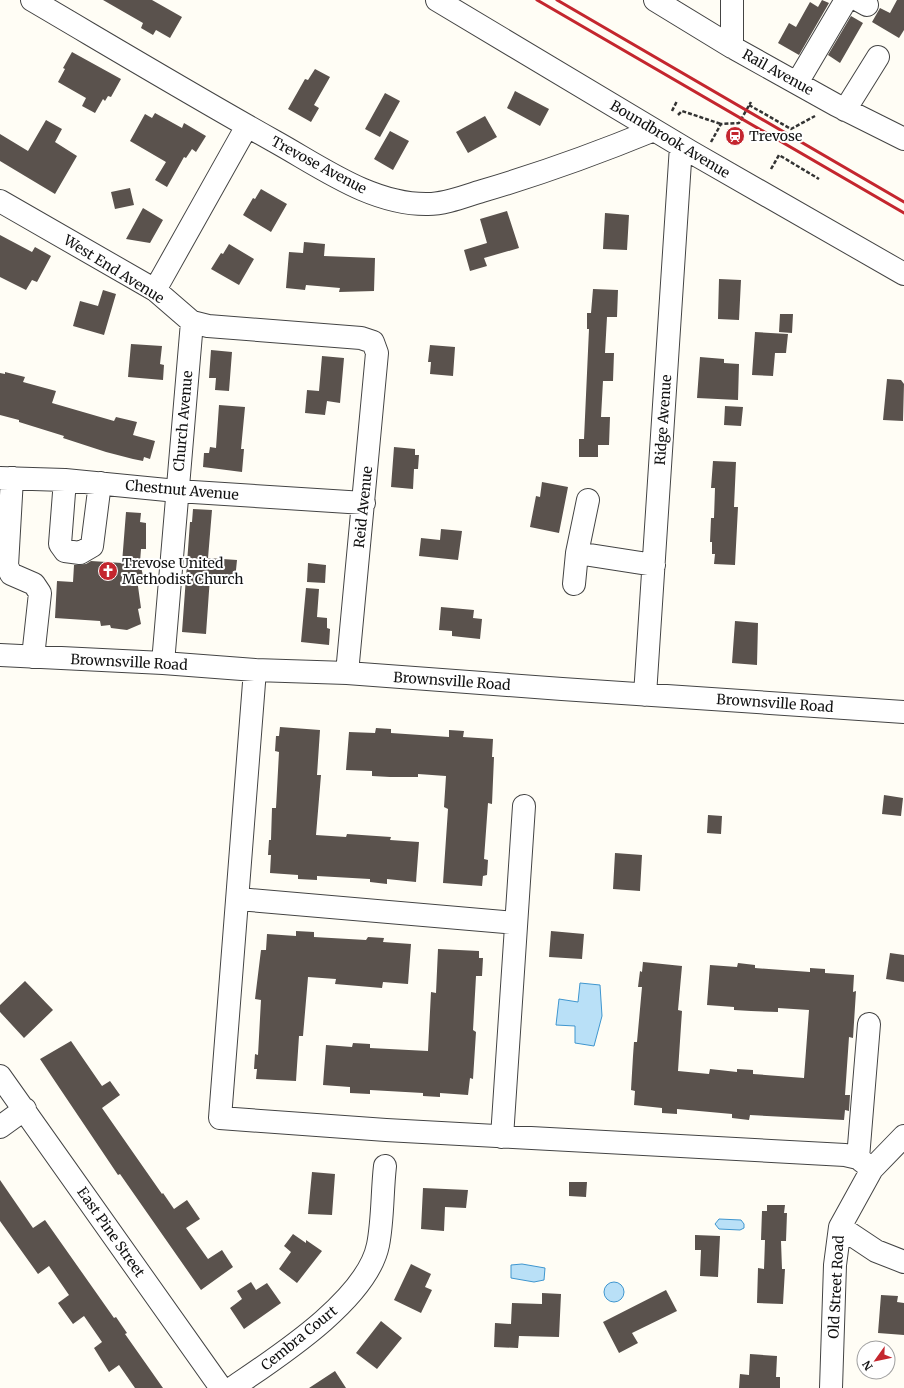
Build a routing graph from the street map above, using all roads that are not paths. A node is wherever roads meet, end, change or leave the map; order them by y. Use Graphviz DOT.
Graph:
graph roads {
  1 [pos="32,0"];
  2 [pos="437,0"];
  3 [pos="655,0"];
  4 [pos="732,0"];
  5 [pos="857,2"];
  6 [pos="732,47"];
  7 [pos="878,57"];
  8 [pos="797,83"];
  9 [pos="841,107"];
  10 [pos="247,126"];
  11 [pos="654,130"];
  12 [pos="903,136"];
  13 [pos="682,146"];
  14 [pos="0,201"];
  15 [pos="904,274"];
  16 [pos="155,290"];
  17 [pos="192,322"];
  18 [pos="373,342"];
  19 [pos="6,478"];
  20 [pos="65,480"];
  21 [pos="100,483"];
  22 [pos="177,491"];
  23 [pos="588,500"];
  24 [pos="364,503"];
  25 [pos="577,553"];
  26 [pos="654,565"];
  27 [pos="574,584"];
  28 [pos="0,655"];
  29 [pos="33,657"];
  30 [pos="163,663"];
  31 [pos="255,670"];
  32 [pos="347,673"];
  33 [pos="645,694"];
  34 [pos="904,712"];
  35 [pos="524,806"];
  36 [pos="238,899"];
  37 [pos="516,923"];
  38 [pos="869,1024"];
  39 [pos="0,1076"];
  40 [pos="25,1109"];
  41 [pos="0,1127"];
  42 [pos="904,1136"];
  43 [pos="502,1137"];
  44 [pos="865,1164"];
  45 [pos="384,1166"];
  46 [pos="840,1227"];
  47 [pos="904,1262"];
  48 [pos="221,1388"];
  49 [pos="232,1388"];
  50 [pos="831,1388"];
  1 -- 10 [label="street, Trevose Avenue"];
  2 -- 11 [label="street, Boundbrook Avenue"];
  3 -- 6 [label="street, Rail Avenue"];
  4 -- 6 [label="street"];
  5 -- 8 [label="street"];
  6 -- 8 [label="street, Rail Avenue"];
  7 -- 9 [label="street"];
  8 -- 9 [label="street, Rail Avenue"];
  9 -- 12 [label="street, Rail Avenue"];
  10 -- 11 [label="street, Trevose Avenue"];
  10 -- 16 [label="street"];
  11 -- 13 [label="street, Boundbrook Avenue"];
  13 -- 15 [label="street, Boundbrook Avenue"];
  13 -- 26 [label="street, Ridge Avenue"];
  14 -- 16 [label="street, West End Avenue"];
  16 -- 17 [label="street, West End Avenue"];
  17 -- 18 [label="street, West End Avenue"];
  17 -- 22 [label="street, Church Avenue"];
  18 -- 24 [label="street, Reid Avenue"];
  19 -- 20 [label="street, Chestnut Avenue"];
  19 -- 29 [label="street"];
  20 -- 21 [label="street, Chestnut Avenue"];
  20 -- 21 [label="street"];
  21 -- 22 [label="street, Chestnut Avenue"];
  22 -- 24 [label="street, Chestnut Avenue"];
  22 -- 30 [label="street, Church Avenue"];
  23 -- 25 [label="street"];
  24 -- 32 [label="street, Reid Avenue"];
  25 -- 26 [label="street"];
  25 -- 27 [label="street"];
  26 -- 33 [label="street, Ridge Avenue"];
  28 -- 29 [label="street, Brownsville Road"];
  29 -- 30 [label="street, Brownsville Road"];
  30 -- 31 [label="street, Brownsville Road"];
  31 -- 32 [label="street, Brownsville Road"];
  31 -- 36 [label="street"];
  32 -- 33 [label="street, Brownsville Road"];
  33 -- 34 [label="street, Brownsville Road"];
  35 -- 37 [label="street"];
  36 -- 37 [label="street"];
  36 -- 43 [label="street"];
  37 -- 43 [label="street"];
  38 -- 44 [label="street"];
  39 -- 40 [label="street, East Pine Street"];
  40 -- 41 [label="street"];
  40 -- 48 [label="street, East Pine Street"];
  42 -- 44 [label="street, Old Street Road"];
  43 -- 44 [label="street"];
  44 -- 46 [label="street, Old Street Road"];
  45 -- 49 [label="street, Cembra Court"];
  46 -- 47 [label="street"];
  46 -- 50 [label="street, Old Street Road"];
}
